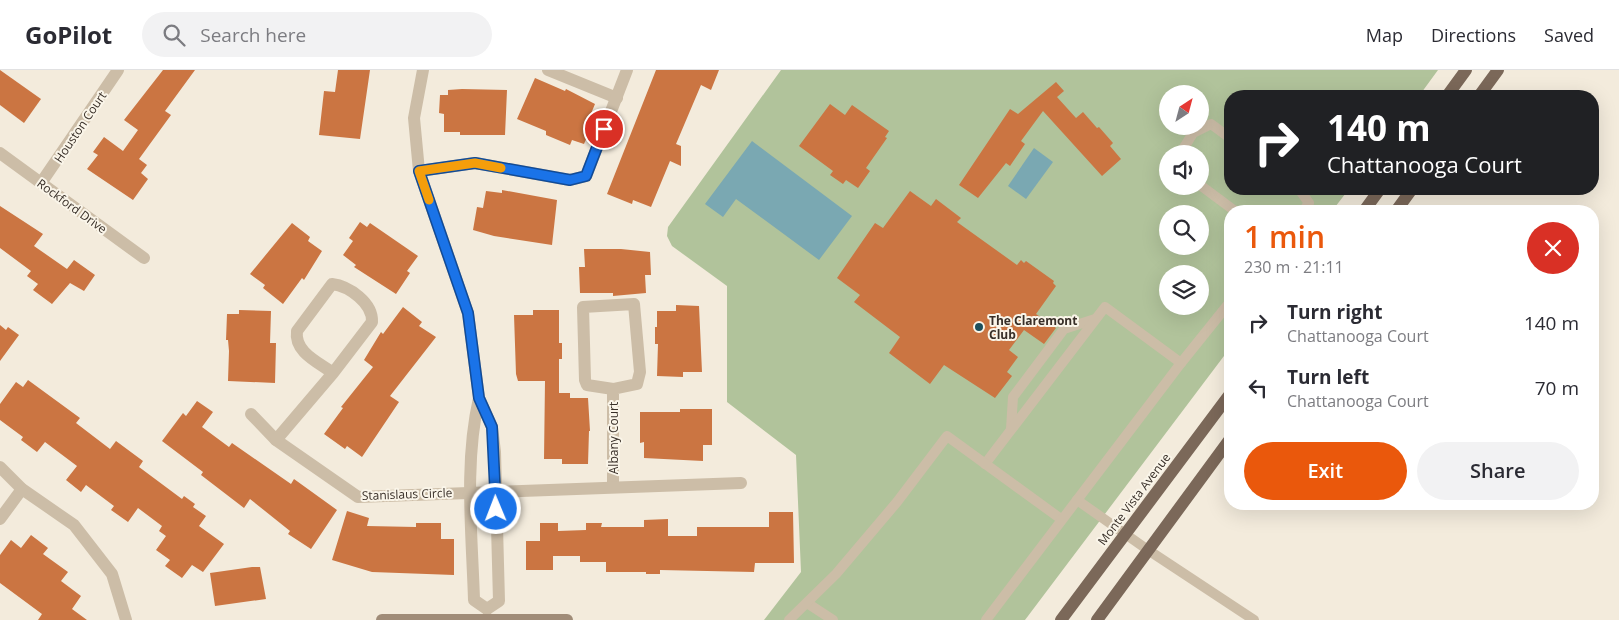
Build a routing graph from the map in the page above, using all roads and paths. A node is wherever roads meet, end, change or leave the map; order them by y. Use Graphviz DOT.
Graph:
graph roads {
  1 [pos="118,70"];
  2 [pos="422,70"];
  3 [pos="548,70"];
  4 [pos="627,70"];
  5 [pos="1466,70"];
  6 [pos="1498,70"];
  7 [pos="1451,90"];
  8 [pos="1483,90"];
  9 [pos="617,98"];
  10 [pos="1224,134"];
  11 [pos="1186,145"];
  12 [pos="0,153"];
  13 [pos="419,171"];
  14 [pos="41,183"];
  15 [pos="1209,192"];
  16 [pos="1227,205"];
  17 [pos="144,258"];
  18 [pos="1224,309"];
  19 [pos="1095,319"];
  20 [pos="1041,360"];
  21 [pos="1181,363"];
  22 [pos="1056,370"];
  23 [pos="333,373"];
  24 [pos="613,389"];
  25 [pos="479,398"];
  26 [pos="1224,402"];
  27 [pos="252,414"];
  28 [pos="1011,429"];
  29 [pos="276,440"];
  30 [pos="1224,447"];
  31 [pos="985,464"];
  32 [pos="0,467"];
  33 [pos="741,483"];
  34 [pos="614,487"];
  35 [pos="22,489"];
  36 [pos="496,491"];
  37 [pos="470,492"];
  38 [pos="1076,500"];
  39 [pos="0,519"];
  40 [pos="1061,519"];
  41 [pos="1125,534"];
  42 [pos="1148,550"];
  43 [pos="807,603"];
  44 [pos="487,616"];
  45 [pos="1241,616"];
  46 [pos="126,620"];
  47 [pos="382,620"];
  48 [pos="567,620"];
  49 [pos="789,620"];
  50 [pos="833,620"];
  51 [pos="986,620"];
  52 [pos="1061,620"];
  53 [pos="1097,620"];
  54 [pos="1254,620"];
  1 -- 14 [label="street, Houston Court"];
  2 -- 13 [label="street"];
  3 -- 9 [label="street"];
  4 -- 9 [label="street"];
  5 -- 7 [label="main road"];
  6 -- 8 [label="main road"];
  9 -- 13 [label="street"];
  10 -- 11 [label="lane"];
  12 -- 14 [label="street, Rockford Drive"];
  13 -- 25 [label="street"];
  14 -- 17 [label="street, Rockford Drive"];
  15 -- 16 [label="lane"];
  18 -- 21 [label="lane"];
  19 -- 20 [label="lane"];
  19 -- 21 [label="lane"];
  19 -- 22 [label="lane"];
  20 -- 22 [label="lane"];
  20 -- 28 [label="lane"];
  21 -- 38 [label="lane"];
  22 -- 28 [label="lane"];
  23 -- 23 [label="street"];
  23 -- 29 [label="street"];
  24 -- 24 [label="street, Albany Court"];
  24 -- 34 [label="street, Albany Court"];
  25 -- 36 [label="street"];
  25 -- 37 [label="street"];
  26 -- 41 [label="main road, Monte Vista Avenue"];
  27 -- 29 [label="street, Stanislaus Circle"];
  28 -- 31 [label="lane"];
  29 -- 37 [label="street, Stanislaus Circle"];
  30 -- 42 [label="main road"];
  31 -- 40 [label="lane"];
  31 -- 43 [label="lane"];
  32 -- 35 [label="street"];
  33 -- 34 [label="street, Stanislaus Circle"];
  34 -- 36 [label="street, Stanislaus Circle"];
  35 -- 39 [label="street"];
  35 -- 46 [label="street"];
  36 -- 37 [label="street, Stanislaus Circle"];
  36 -- 44 [label="street"];
  37 -- 44 [label="street"];
  38 -- 40 [label="lane"];
  38 -- 41 [label="lane"];
  40 -- 51 [label="lane"];
  41 -- 42 [label="lane"];
  41 -- 52 [label="main road, Monte Vista Avenue"];
  42 -- 45 [label="lane"];
  42 -- 53 [label="main road"];
  43 -- 49 [label="lane"];
  43 -- 50 [label="lane"];
  44 -- 47 [label="main road"];
  44 -- 48 [label="main road"];
  45 -- 54 [label="lane"];
}
